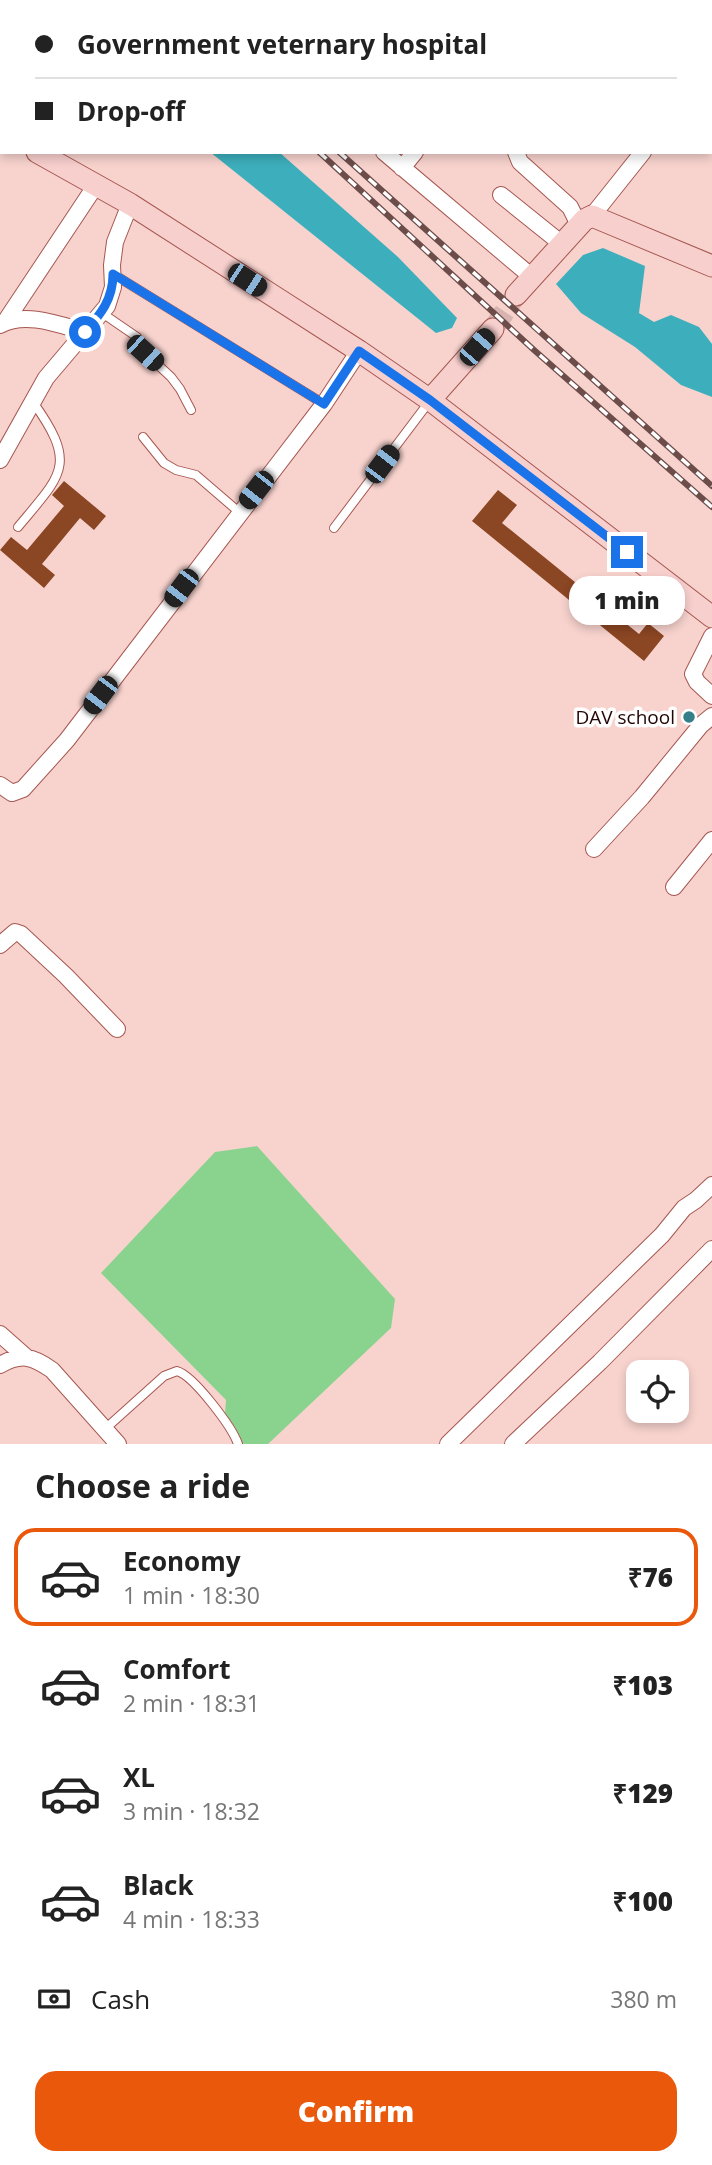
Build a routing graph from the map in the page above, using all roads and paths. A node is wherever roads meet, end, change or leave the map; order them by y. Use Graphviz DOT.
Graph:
graph roads {
  1 [pos="41,154"];
  2 [pos="386,154"];
  3 [pos="413,154"];
  4 [pos="517,154"];
  5 [pos="641,154"];
  6 [pos="402,168"];
  7 [pos="96,185"];
  8 [pos="501,195"];
  9 [pos="130,204"];
  10 [pos="585,220"];
  11 [pos="562,244"];
  12 [pos="712,266"];
  13 [pos="113,274"];
  14 [pos="532,277"];
  15 [pos="516,295"];
  16 [pos="102,313"];
  17 [pos="2,324"];
  18 [pos="493,329"];
  19 [pos="85,332"];
  20 [pos="359,351"];
  21 [pos="430,400"];
  22 [pos="33,402"];
  23 [pos="324,404"];
  24 [pos="191,410"];
  25 [pos="143,437"];
  26 [pos="0,460"];
  27 [pos="240,512"];
  28 [pos="18,527"];
  29 [pos="334,528"];
  30 [pos="712,617"];
  31 [pos="712,636"];
  32 [pos="712,696"];
  33 [pos="712,716"];
  34 [pos="0,785"];
  35 [pos="712,840"];
  36 [pos="594,849"];
  37 [pos="674,887"];
  38 [pos="0,944"];
  39 [pos="117,1029"];
  40 [pos="712,1185"];
  41 [pos="712,1249"];
  42 [pos="0,1334"];
  43 [pos="26,1357"];
  44 [pos="0,1365"];
  45 [pos="105,1429"];
  46 [pos="118,1444"];
  47 [pos="238,1444"];
  48 [pos="448,1444"];
  49 [pos="513,1444"];
  1 -- 7 [label="main road"];
  2 -- 6 [label="street"];
  3 -- 6 [label="street"];
  4 -- 10 [label="street"];
  5 -- 10 [label="street"];
  6 -- 14 [label="street"];
  7 -- 9 [label="main road"];
  7 -- 17 [label="street"];
  8 -- 11 [label="street"];
  9 -- 13 [label="street"];
  9 -- 20 [label="main road"];
  10 -- 11 [label="main road"];
  10 -- 12 [label="main road"];
  11 -- 14 [label="main road"];
  13 -- 16 [label="street"];
  13 -- 23 [label="lane"];
  14 -- 15 [label="main road"];
  16 -- 19 [label="street"];
  16 -- 24 [label="lane"];
  17 -- 19 [label="street"];
  18 -- 21 [label="main road"];
  19 -- 22 [label="street"];
  20 -- 21 [label="main road"];
  20 -- 23 [label="street"];
  21 -- 29 [label="lane"];
  21 -- 30 [label="main road"];
  22 -- 26 [label="street"];
  22 -- 28 [label="lane"];
  23 -- 27 [label="street"];
  25 -- 27 [label="lane"];
  27 -- 34 [label="street"];
  31 -- 32 [label="street"];
  33 -- 36 [label="street"];
  35 -- 37 [label="street"];
  38 -- 39 [label="street"];
  40 -- 48 [label="street"];
  41 -- 49 [label="street"];
  42 -- 43 [label="street"];
  43 -- 44 [label="street"];
  43 -- 45 [label="street"];
  45 -- 46 [label="street"];
  45 -- 47 [label="lane"];
}
